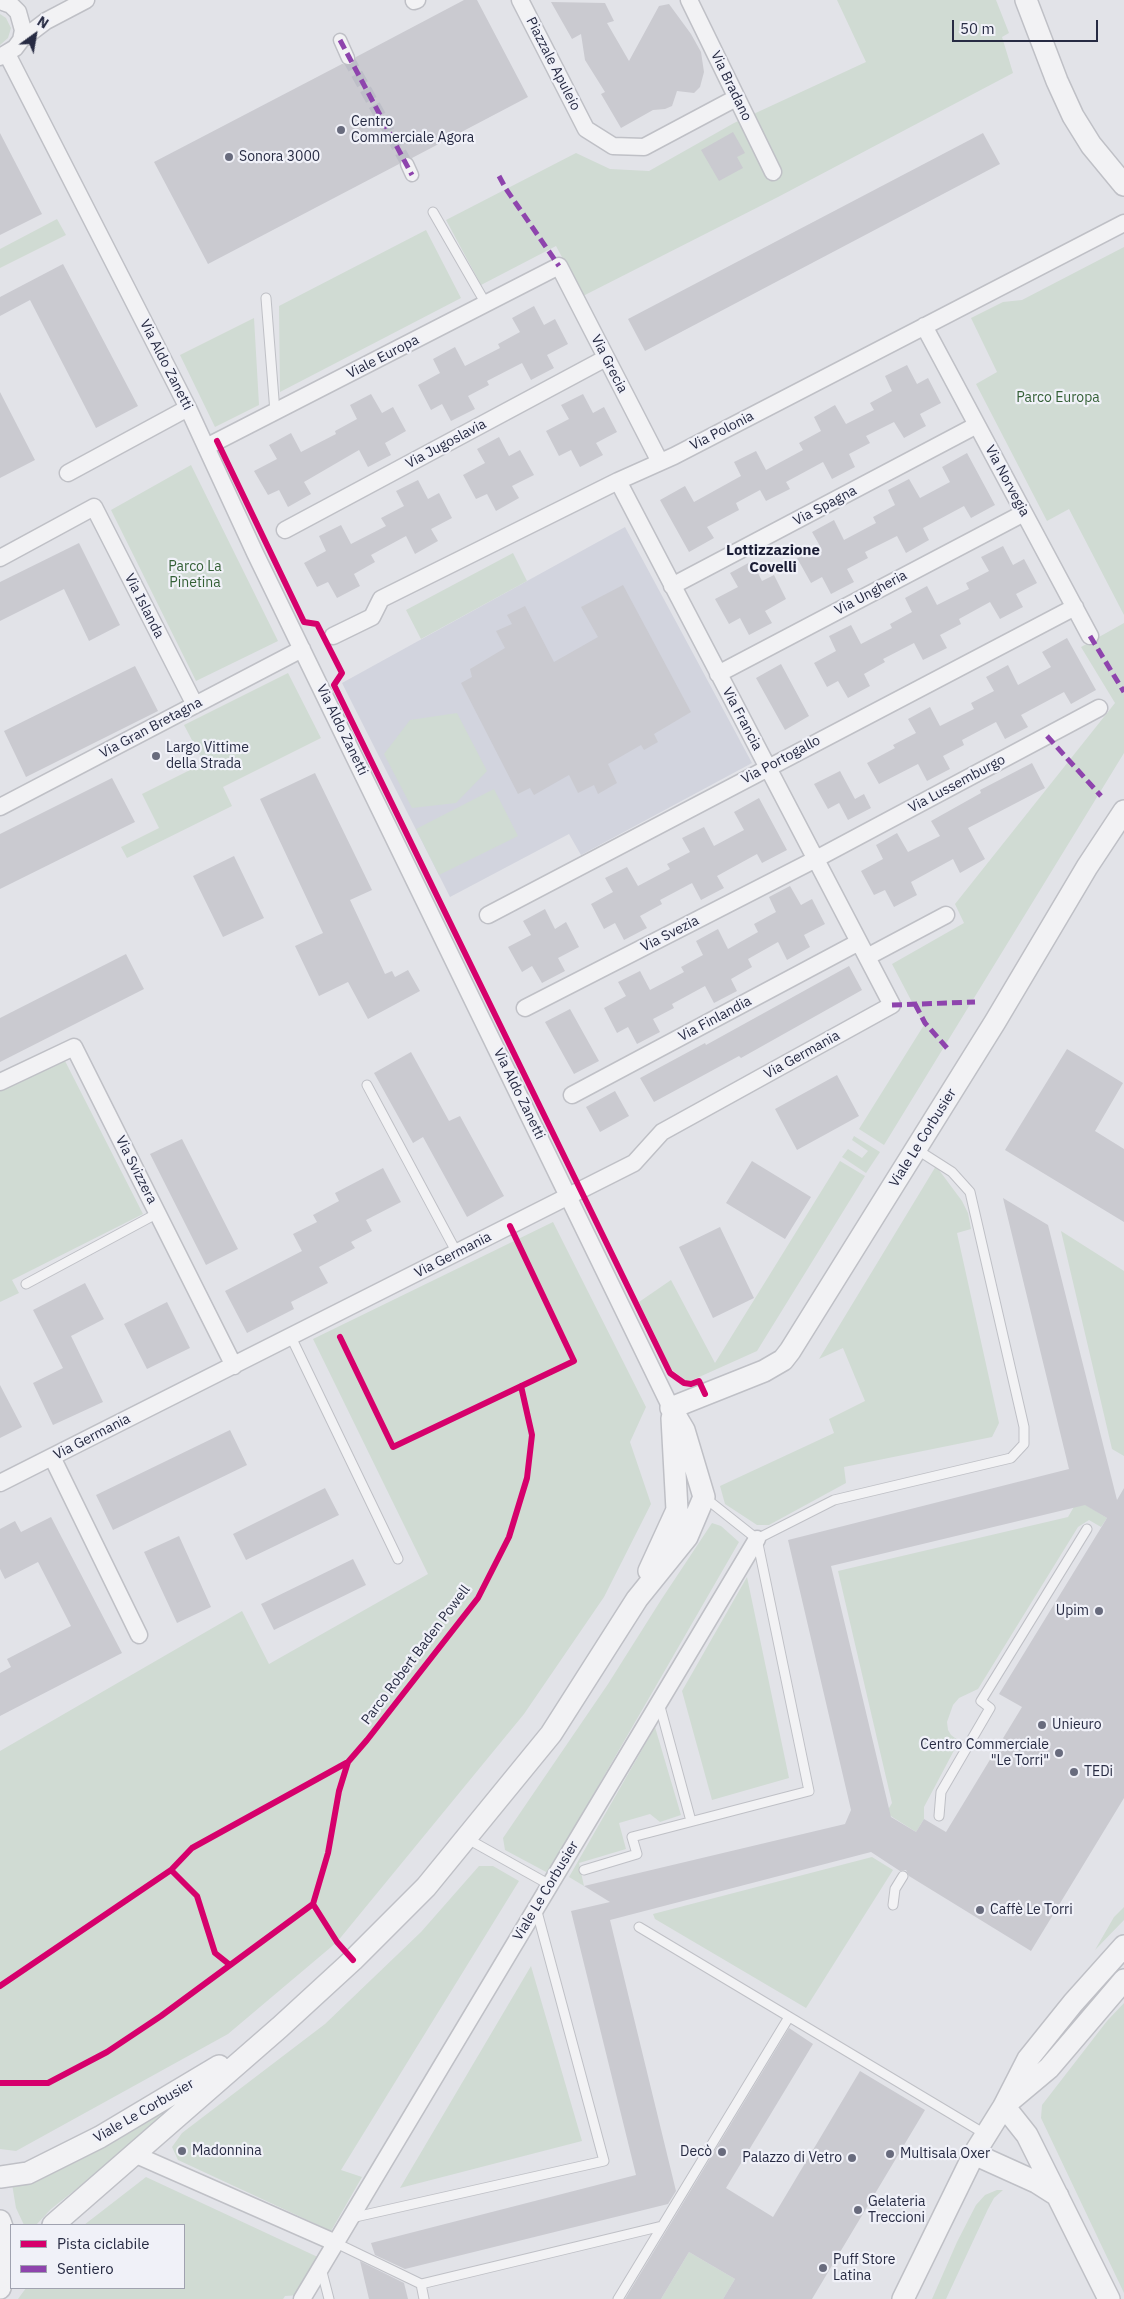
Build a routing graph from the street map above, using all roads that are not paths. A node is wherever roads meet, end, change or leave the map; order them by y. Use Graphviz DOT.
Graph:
graph roads {
  1 [pos="86,0"];
  2 [pos="520,0"];
  3 [pos="689,0"];
  4 [pos="1026,0"];
  5 [pos="2,1"];
  6 [pos="21,40"];
  7 [pos="340,40"];
  8 [pos="4,56"];
  9 [pos="348,58"];
  10 [pos="736,98"];
  11 [pos="773,172"];
  12 [pos="1122,179"];
  13 [pos="432,212"];
  14 [pos="1124,223"];
  15 [pos="559,266"];
  16 [pos="266,298"];
  17 [pos="486,304"];
  18 [pos="924,326"];
  19 [pos="606,358"];
  20 [pos="188,408"];
  21 [pos="275,412"];
  22 [pos="977,426"];
  23 [pos="206,447"];
  24 [pos="660,462"];
  25 [pos="68,473"];
  26 [pos="618,481"];
  27 [pos="1024,513"];
  28 [pos="285,530"];
  29 [pos="0,558"];
  30 [pos="672,586"];
  31 [pos="1075,607"];
  32 [pos="333,636"];
  33 [pos="1090,636"];
  34 [pos="302,649"];
  35 [pos="718,674"];
  36 [pos="195,705"];
  37 [pos="1099,708"];
  38 [pos="768,767"];
  39 [pos="0,807"];
  40 [pos="1124,811"];
  41 [pos="816,859"];
  42 [pos="488,915"];
  43 [pos="946,915"];
  44 [pos="863,950"];
  45 [pos="892,1005"];
  46 [pos="524,1008"];
  47 [pos="0,1082"];
  48 [pos="367,1085"];
  49 [pos="572,1095"];
  50 [pos="916,1149"];
  51 [pos="569,1196"];
  52 [pos="158,1212"];
  53 [pos="457,1253"];
  54 [pos="26,1284"];
  55 [pos="291,1337"];
  56 [pos="234,1366"];
  57 [pos="671,1408"];
  58 [pos="52,1458"];
  59 [pos="0,1484"];
  60 [pos="704,1497"];
  61 [pos="1087,1529"];
  62 [pos="757,1539"];
  63 [pos="398,1559"];
  64 [pos="637,1599"];
  65 [pos="139,1635"];
  66 [pos="659,1703"];
  67 [pos="939,1816"];
  68 [pos="691,1821"];
  69 [pos="466,1838"];
  70 [pos="584,1870"];
  71 [pos="904,1876"];
  72 [pos="550,1885"];
  73 [pos="893,1905"];
  74 [pos="536,1908"];
  75 [pos="639,1928"];
  76 [pos="1124,1946"];
  77 [pos="1124,1980"];
  78 [pos="789,2017"];
  79 [pos="280,2027"];
  80 [pos="1004,2106"];
  81 [pos="986,2134"];
  82 [pos="134,2154"];
  83 [pos="974,2154"];
  84 [pos="0,2177"];
  85 [pos="1058,2196"];
  86 [pos="351,2218"];
  87 [pos="0,2222"];
  88 [pos="54,2224"];
  89 [pos="662,2226"];
  90 [pos="336,2243"];
  91 [pos="321,2267"];
  92 [pos="10,2277"];
  93 [pos="421,2284"];
  94 [pos="0,2290"];
  95 [pos="302,2299"];
  96 [pos="329,2299"];
  97 [pos="424,2299"];
  98 [pos="618,2299"];
  99 [pos="903,2299"];
  100 [pos="1109,2299"];
  1 -- 6 [label="street"];
  2 -- 10 [label="street, Piazzale Apuleio"];
  3 -- 10 [label="street, Via Bradano"];
  4 -- 12 [label="street"];
  5 -- 6 [label="street"];
  6 -- 8 [label="street"];
  7 -- 9 [label="street"];
  8 -- 20 [label="street, Via Aldo Zanetti"];
  10 -- 11 [label="street, Via Bradano"];
  13 -- 17 [label="lane"];
  14 -- 18 [label="street, Via Polonia"];
  15 -- 17 [label="street, Viale Europa"];
  15 -- 19 [label="street, Via Grecia"];
  16 -- 21 [label="lane"];
  17 -- 21 [label="street, Viale Europa"];
  18 -- 22 [label="street, Via Norvegia"];
  18 -- 24 [label="street, Via Polonia"];
  19 -- 24 [label="street, Via Grecia"];
  19 -- 28 [label="street, Via Jugoslavia"];
  20 -- 23 [label="street, Via Aldo Zanetti"];
  20 -- 25 [label="street"];
  21 -- 23 [label="street, Viale Europa"];
  22 -- 27 [label="street, Via Norvegia"];
  22 -- 30 [label="street, Via Spagna"];
  23 -- 34 [label="street, Via Aldo Zanetti"];
  24 -- 26 [label="street, Via Polonia"];
  26 -- 30 [label="street, Via Francia"];
  26 -- 32 [label="street, Via Polonia"];
  27 -- 31 [label="street, Via Norvegia"];
  27 -- 35 [label="street, Via Ungheria"];
  29 -- 36 [label="street, Via Islanda"];
  30 -- 35 [label="street, Via Francia"];
  31 -- 33 [label="street, Via Norvegia"];
  31 -- 38 [label="street, Via Portogallo"];
  34 -- 36 [label="street, Via Gran Bretagna"];
  34 -- 51 [label="street, Via Aldo Zanetti"];
  35 -- 38 [label="street, Via Francia"];
  36 -- 39 [label="street, Via Gran Bretagna"];
  37 -- 41 [label="street, Via Lussemburgo"];
  38 -- 41 [label="street, Via Francia"];
  38 -- 42 [label="street, Via Portogallo"];
  40 -- 50 [label="street, Viale Le Corbusier"];
  41 -- 44 [label="street, Via Francia"];
  41 -- 46 [label="street, Via Svezia"];
  43 -- 44 [label="street"];
  44 -- 45 [label="street, Via Francia"];
  44 -- 49 [label="street, Via Finlandia"];
  45 -- 51 [label="street, Via Germania"];
  47 -- 52 [label="street, Via Svizzera"];
  48 -- 53 [label="lane"];
  50 -- 57 [label="street, Viale Le Corbusier"];
  50 -- 62 [label="lane"];
  51 -- 53 [label="street, Via Germania"];
  51 -- 57 [label="street, Via Aldo Zanetti"];
  52 -- 54 [label="lane"];
  52 -- 56 [label="street, Via Svizzera"];
  53 -- 55 [label="street, Via Germania"];
  55 -- 56 [label="street, Via Germania"];
  55 -- 63 [label="lane"];
  56 -- 58 [label="street, Via Germania"];
  57 -- 60 [label="street"];
  57 -- 64 [label="street, Viale Le Corbusier"];
  58 -- 59 [label="street, Via Germania"];
  58 -- 65 [label="street"];
  60 -- 62 [label="lane"];
  60 -- 64 [label="street, Viale Le Corbusier"];
  61 -- 67 [label="lane"];
  62 -- 66 [label="street, Viale Le Corbusier"];
  62 -- 68 [label="lane"];
  64 -- 69 [label="street, Viale Le Corbusier"];
  66 -- 68 [label="lane"];
  66 -- 72 [label="street, Viale Le Corbusier"];
  68 -- 70 [label="lane"];
  69 -- 72 [label="lane"];
  69 -- 79 [label="street, Viale Le Corbusier"];
  71 -- 73 [label="lane"];
  72 -- 74 [label="street, Viale Le Corbusier"];
  74 -- 86 [label="street, Viale Le Corbusier"];
  74 -- 86 [label="lane"];
  75 -- 78 [label="lane"];
  76 -- 80 [label="street"];
  77 -- 80 [label="street"];
  78 -- 81 [label="lane"];
  78 -- 89 [label="lane"];
  79 -- 82 [label="street, Viale Le Corbusier"];
  79 -- 84 [label="street, Viale Le Corbusier"];
  80 -- 81 [label="street"];
  80 -- 85 [label="street"];
  81 -- 83 [label="street"];
  82 -- 88 [label="street, Viale Le Corbusier"];
  82 -- 90 [label="street"];
  83 -- 85 [label="street"];
  83 -- 99 [label="street"];
  85 -- 100 [label="street"];
  86 -- 90 [label="street, Viale Le Corbusier"];
  87 -- 94 [label="street"];
  89 -- 93 [label="lane"];
  89 -- 98 [label="lane"];
  90 -- 91 [label="street, Viale Le Corbusier"];
  90 -- 93 [label="lane"];
  91 -- 95 [label="street, Viale Le Corbusier"];
  91 -- 96 [label="lane"];
  92 -- 94 [label="street"];
  93 -- 97 [label="lane"];
}
